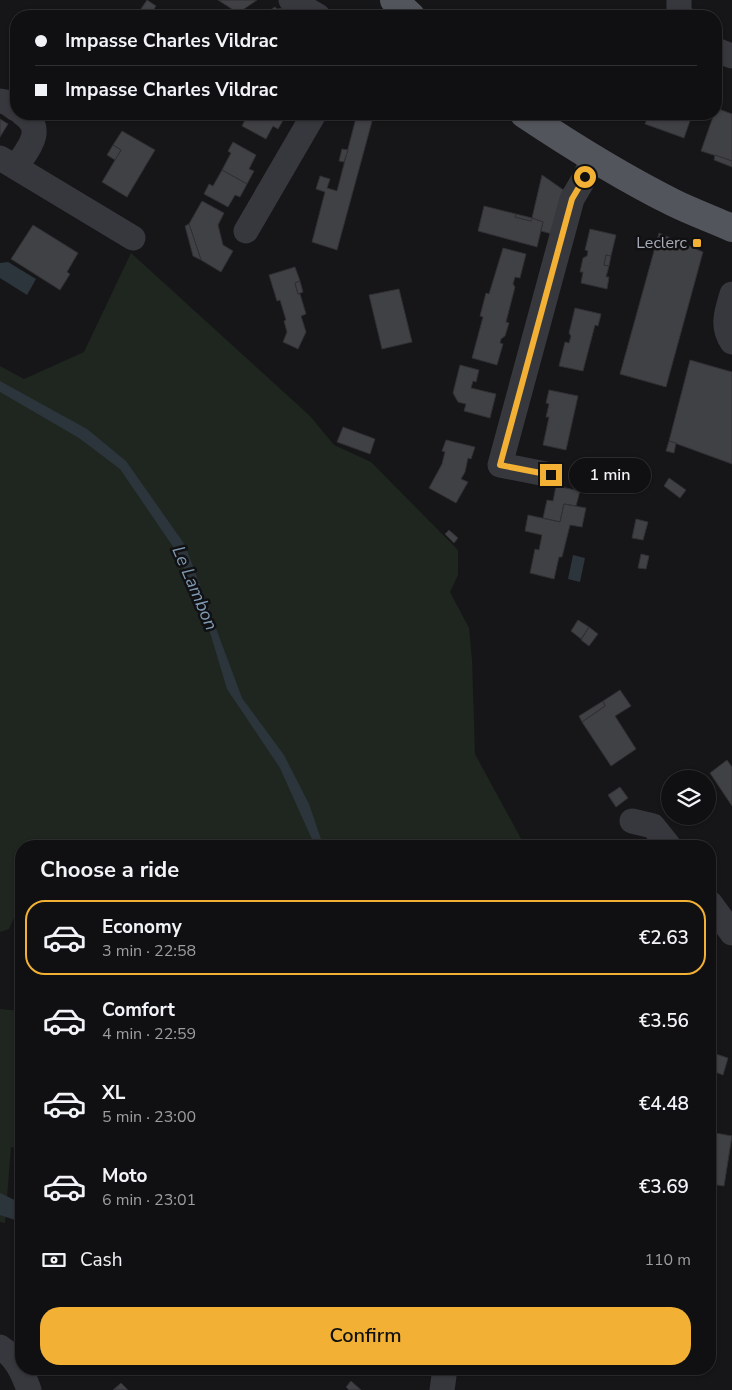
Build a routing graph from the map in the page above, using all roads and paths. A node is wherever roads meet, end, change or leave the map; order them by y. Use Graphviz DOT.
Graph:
graph roads {
  1 [pos="292,0"];
  2 [pos="394,0"];
  3 [pos="308,10"];
  4 [pos="405,10"];
  5 [pos="31,120"];
  6 [pos="311,120"];
  7 [pos="533,120"];
  8 [pos="592,159"];
  9 [pos="8,163"];
  10 [pos="732,228"];
  11 [pos="246,231"];
  12 [pos="133,238"];
  13 [pos="732,294"];
  14 [pos="732,342"];
  15 [pos="551,475"];
  16 [pos="632,821"];
  17 [pos="664,840"];
  18 [pos="716,911"];
  19 [pos="732,933"];
  20 [pos="0,1347"];
  21 [pos="15,1361"];
  22 [pos="23,1375"];
  23 [pos="444,1375"];
  24 [pos="30,1390"];
  25 [pos="442,1390"];
  1 -- 3 [label="street"];
  2 -- 4 [label="main road"];
  5 -- 9 [label="street"];
  6 -- 11 [label="street"];
  7 -- 8 [label="main road"];
  8 -- 10 [label="main road"];
  8 -- 15 [label="street"];
  9 -- 12 [label="street"];
  13 -- 14 [label="street"];
  16 -- 17 [label="street"];
  18 -- 19 [label="street"];
  20 -- 21 [label="street"];
  22 -- 24 [label="street"];
  23 -- 25 [label="street"];
}
